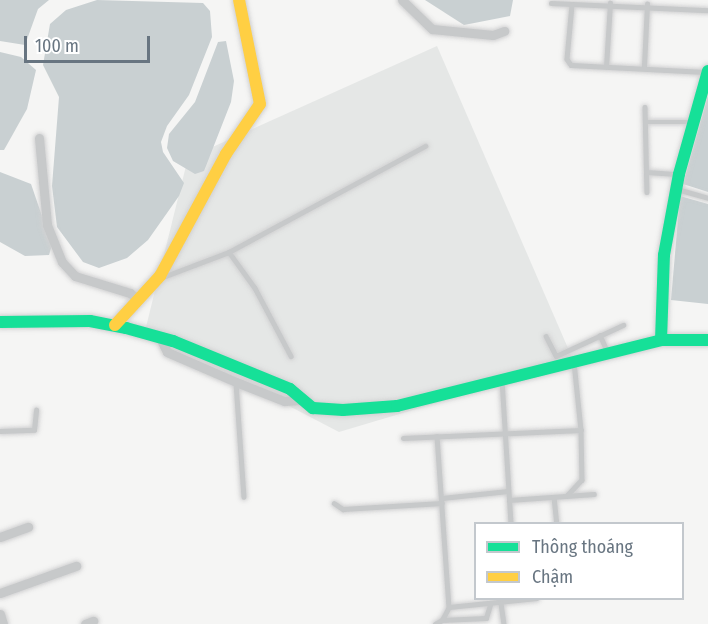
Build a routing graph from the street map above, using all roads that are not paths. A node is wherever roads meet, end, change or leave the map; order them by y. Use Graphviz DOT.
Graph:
graph roads {
  1 [pos="239,0"];
  2 [pos="402,0"];
  3 [pos="551,3"];
  4 [pos="610,3"];
  5 [pos="647,4"];
  6 [pos="572,5"];
  7 [pos="708,10"];
  8 [pos="504,30"];
  9 [pos="644,66"];
  10 [pos="606,67"];
  11 [pos="708,72"];
  12 [pos="645,106"];
  13 [pos="647,122"];
  14 [pos="694,122"];
  15 [pos="39,138"];
  16 [pos="425,146"];
  17 [pos="647,172"];
  18 [pos="679,174"];
  19 [pos="677,189"];
  20 [pos="647,192"];
  21 [pos="708,198"];
  22 [pos="229,252"];
  23 [pos="156,280"];
  24 [pos="138,299"];
  25 [pos="0,322"];
  26 [pos="115,325"];
  27 [pos="623,325"];
  28 [pos="600,335"];
  29 [pos="546,336"];
  30 [pos="161,340"];
  31 [pos="660,340"];
  32 [pos="708,340"];
  33 [pos="608,354"];
  34 [pos="291,356"];
  35 [pos="572,357"];
  36 [pos="502,381"];
  37 [pos="236,382"];
  38 [pos="301,400"];
  39 [pos="36,410"];
  40 [pos="581,430"];
  41 [pos="0,431"];
  42 [pos="505,433"];
  43 [pos="437,436"];
  44 [pos="403,438"];
  45 [pos="508,491"];
  46 [pos="594,494"];
  47 [pos="567,496"];
  48 [pos="244,497"];
  49 [pos="554,497"];
  50 [pos="509,500"];
  51 [pos="442,501"];
  52 [pos="334,503"];
  53 [pos="511,522"];
  54 [pos="557,522"];
  55 [pos="28,527"];
  56 [pos="0,537"];
  57 [pos="76,566"];
  58 [pos="0,593"];
  59 [pos="517,600"];
  60 [pos="501,603"];
  61 [pos="490,604"];
  62 [pos="449,608"];
  63 [pos="0,614"];
  64 [pos="442,620"];
  65 [pos="3,624"];
  66 [pos="435,624"];
  67 [pos="504,624"];
  1 -- 23 [label="street"];
  2 -- 8 [label="street"];
  3 -- 6 [label="lane"];
  4 -- 5 [label="lane"];
  4 -- 6 [label="lane"];
  4 -- 10 [label="lane"];
  5 -- 7 [label="lane"];
  5 -- 9 [label="lane"];
  6 -- 10 [label="lane"];
  9 -- 10 [label="lane"];
  9 -- 11 [label="lane"];
  11 -- 14 [label="street"];
  12 -- 13 [label="lane"];
  13 -- 14 [label="lane"];
  13 -- 17 [label="lane"];
  14 -- 18 [label="street"];
  15 -- 24 [label="street"];
  16 -- 22 [label="lane"];
  17 -- 18 [label="lane"];
  17 -- 20 [label="lane"];
  18 -- 19 [label="street"];
  19 -- 21 [label="lane"];
  19 -- 31 [label="street"];
  22 -- 23 [label="lane"];
  22 -- 34 [label="lane"];
  23 -- 24 [label="street"];
  24 -- 26 [label="street"];
  25 -- 26 [label="street"];
  26 -- 30 [label="street"];
  27 -- 28 [label="lane"];
  28 -- 33 [label="lane"];
  28 -- 35 [label="lane"];
  29 -- 35 [label="lane"];
  30 -- 37 [label="street"];
  30 -- 38 [label="street"];
  31 -- 32 [label="street"];
  31 -- 33 [label="street"];
  33 -- 35 [label="street"];
  35 -- 36 [label="street"];
  35 -- 40 [label="lane"];
  36 -- 38 [label="street"];
  36 -- 42 [label="lane"];
  37 -- 38 [label="street"];
  37 -- 48 [label="lane"];
  39 -- 41 [label="lane"];
  40 -- 42 [label="lane"];
  40 -- 47 [label="lane"];
  42 -- 43 [label="lane"];
  42 -- 45 [label="lane"];
  43 -- 44 [label="lane"];
  43 -- 51 [label="lane"];
  45 -- 50 [label="lane"];
  45 -- 51 [label="lane"];
  46 -- 47 [label="lane"];
  47 -- 49 [label="lane"];
  49 -- 50 [label="lane"];
  49 -- 54 [label="lane"];
  50 -- 53 [label="lane"];
  51 -- 52 [label="lane"];
  51 -- 62 [label="lane"];
  55 -- 56 [label="street"];
  57 -- 58 [label="street"];
  59 -- 60 [label="lane"];
  60 -- 61 [label="lane"];
  60 -- 67 [label="lane"];
  61 -- 62 [label="lane"];
  61 -- 64 [label="lane"];
  62 -- 64 [label="lane"];
  63 -- 65 [label="street"];
  64 -- 66 [label="lane"];
}
